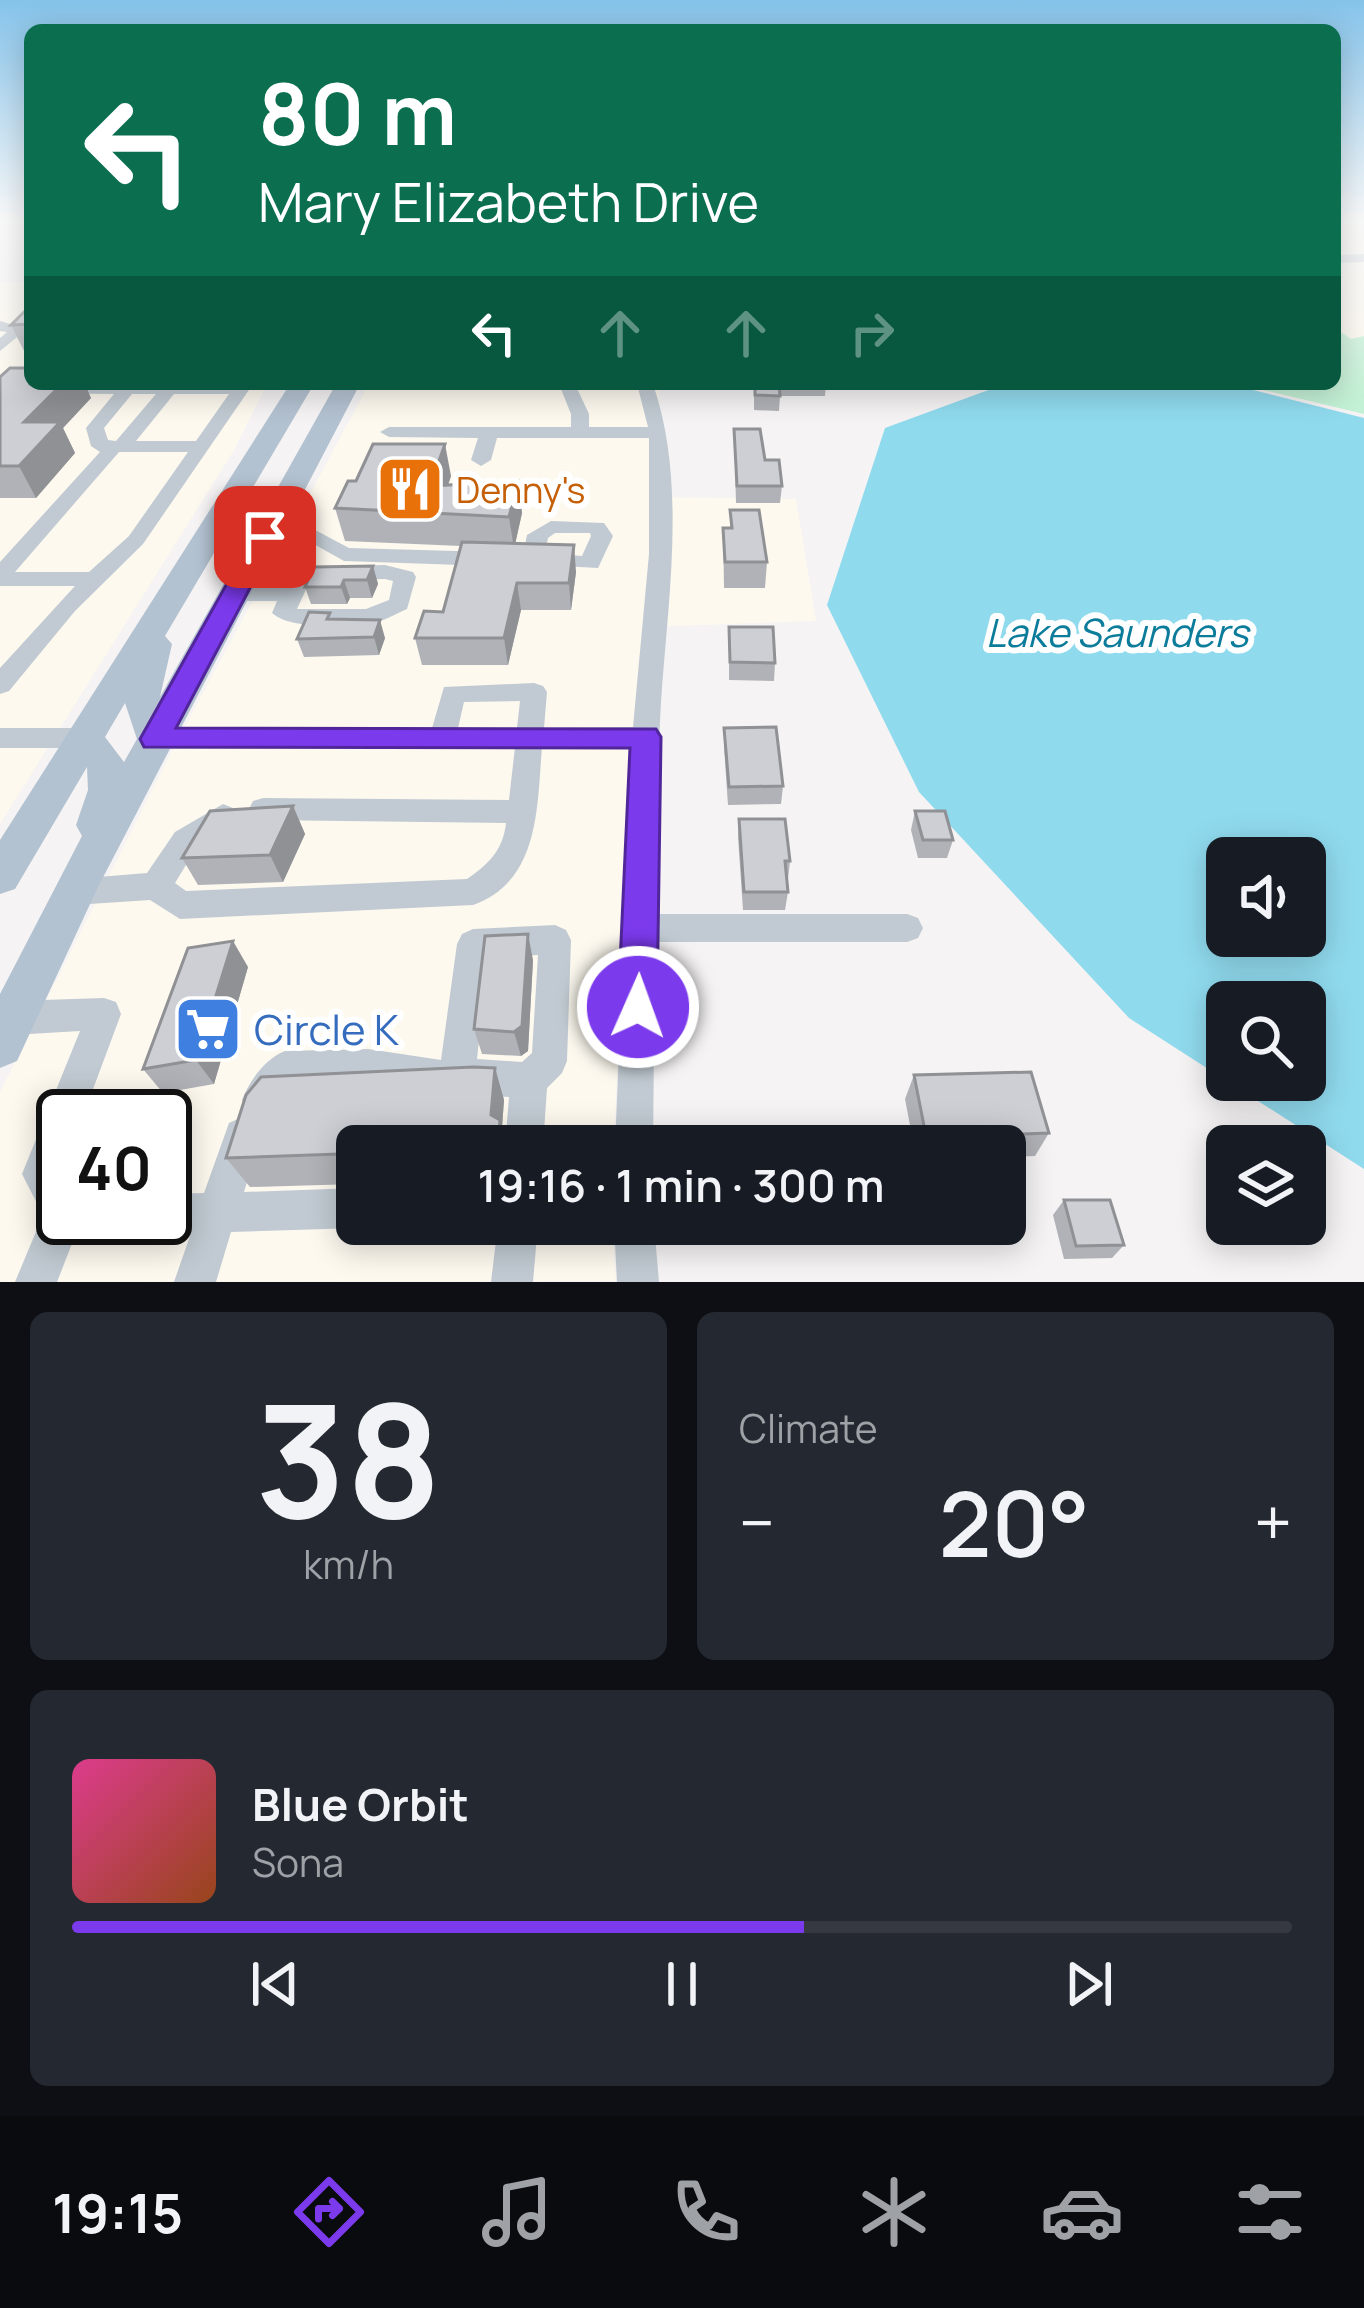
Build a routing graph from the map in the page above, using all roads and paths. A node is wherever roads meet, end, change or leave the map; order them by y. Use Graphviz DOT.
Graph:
graph roads {
  1 [pos="0,326"];
  2 [pos="0,346"];
  3 [pos="126,390"];
  4 [pos="168,390"];
  5 [pos="240,390"];
  6 [pos="298,390"];
  7 [pos="345,390"];
  8 [pos="570,390"];
  9 [pos="648,390"];
  10 [pos="489,432"];
  11 [pos="389,433"];
  12 [pos="580,433"];
  13 [pos="658,433"];
  14 [pos="118,447"];
  15 [pos="201,447"];
  16 [pos="481,460"];
  17 [pos="265,537"];
  18 [pos="533,559"];
  19 [pos="0,577"];
  20 [pos="97,579"];
  21 [pos="233,594"];
  22 [pos="291,594"];
  23 [pos="166,608"];
  24 [pos="0,685"];
  25 [pos="646,737"];
  26 [pos="0,738"];
  27 [pos="443,738"];
  28 [pos="526,738"];
  29 [pos="83,739"];
  30 [pos="155,739"];
  31 [pos="521,812"];
  32 [pos="0,876"];
  33 [pos="77,885"];
  34 [pos="156,886"];
  35 [pos="640,928"];
  36 [pos="907,928"];
  37 [pos="6,1031"];
  38 [pos="457,1076"];
  39 [pos="529,1080"];
  40 [pos="75,1089"];
  41 [pos="526,1125"];
  42 [pos="635,1125"];
  43 [pos="336,1209"];
  44 [pos="192,1214"];
  45 [pos="217,1214"];
  46 [pos="51,1245"];
  47 [pos="516,1245"];
  48 [pos="635,1245"];
  49 [pos="36,1282"];
  50 [pos="195,1282"];
  51 [pos="512,1282"];
  52 [pos="638,1282"];
  1 -- 2 [label="street"];
  3 -- 14 [label="street"];
  4 -- 14 [label="street"];
  5 -- 15 [label="street"];
  6 -- 23 [label="main road"];
  7 -- 17 [label="main road"];
  8 -- 12 [label="street"];
  9 -- 13 [label="street"];
  10 -- 11 [label="street"];
  10 -- 12 [label="street"];
  10 -- 16 [label="street"];
  12 -- 13 [label="street"];
  13 -- 25 [label="street"];
  14 -- 15 [label="street"];
  14 -- 19 [label="street"];
  15 -- 20 [label="street"];
  17 -- 18 [label="street"];
  17 -- 21 [label="main road"];
  19 -- 20 [label="street"];
  20 -- 24 [label="street"];
  21 -- 22 [label="street"];
  21 -- 30 [label="main road"];
  22 -- 22 [label="street"];
  23 -- 29 [label="main road"];
  23 -- 30 [label="main road"];
  25 -- 28 [label="street"];
  25 -- 35 [label="street"];
  26 -- 29 [label="street"];
  27 -- 28 [label="street"];
  27 -- 28 [label="street"];
  27 -- 30 [label="street"];
  28 -- 31 [label="street"];
  29 -- 32 [label="main road"];
  29 -- 33 [label="main road"];
  30 -- 33 [label="main road"];
  31 -- 34 [label="street"];
  31 -- 34 [label="street"];
  33 -- 34 [label="street"];
  33 -- 37 [label="main road"];
  35 -- 36 [label="street"];
  35 -- 42 [label="street"];
  37 -- 40 [label="street"];
  38 -- 39 [label="street"];
  38 -- 39 [label="street"];
  38 -- 45 [label="street"];
  39 -- 41 [label="street"];
  43 -- 45 [label="street"];
  44 -- 45 [label="street"];
  45 -- 50 [label="street"];
  46 -- 49 [label="street"];
  47 -- 51 [label="street"];
  48 -- 52 [label="street"];
}
